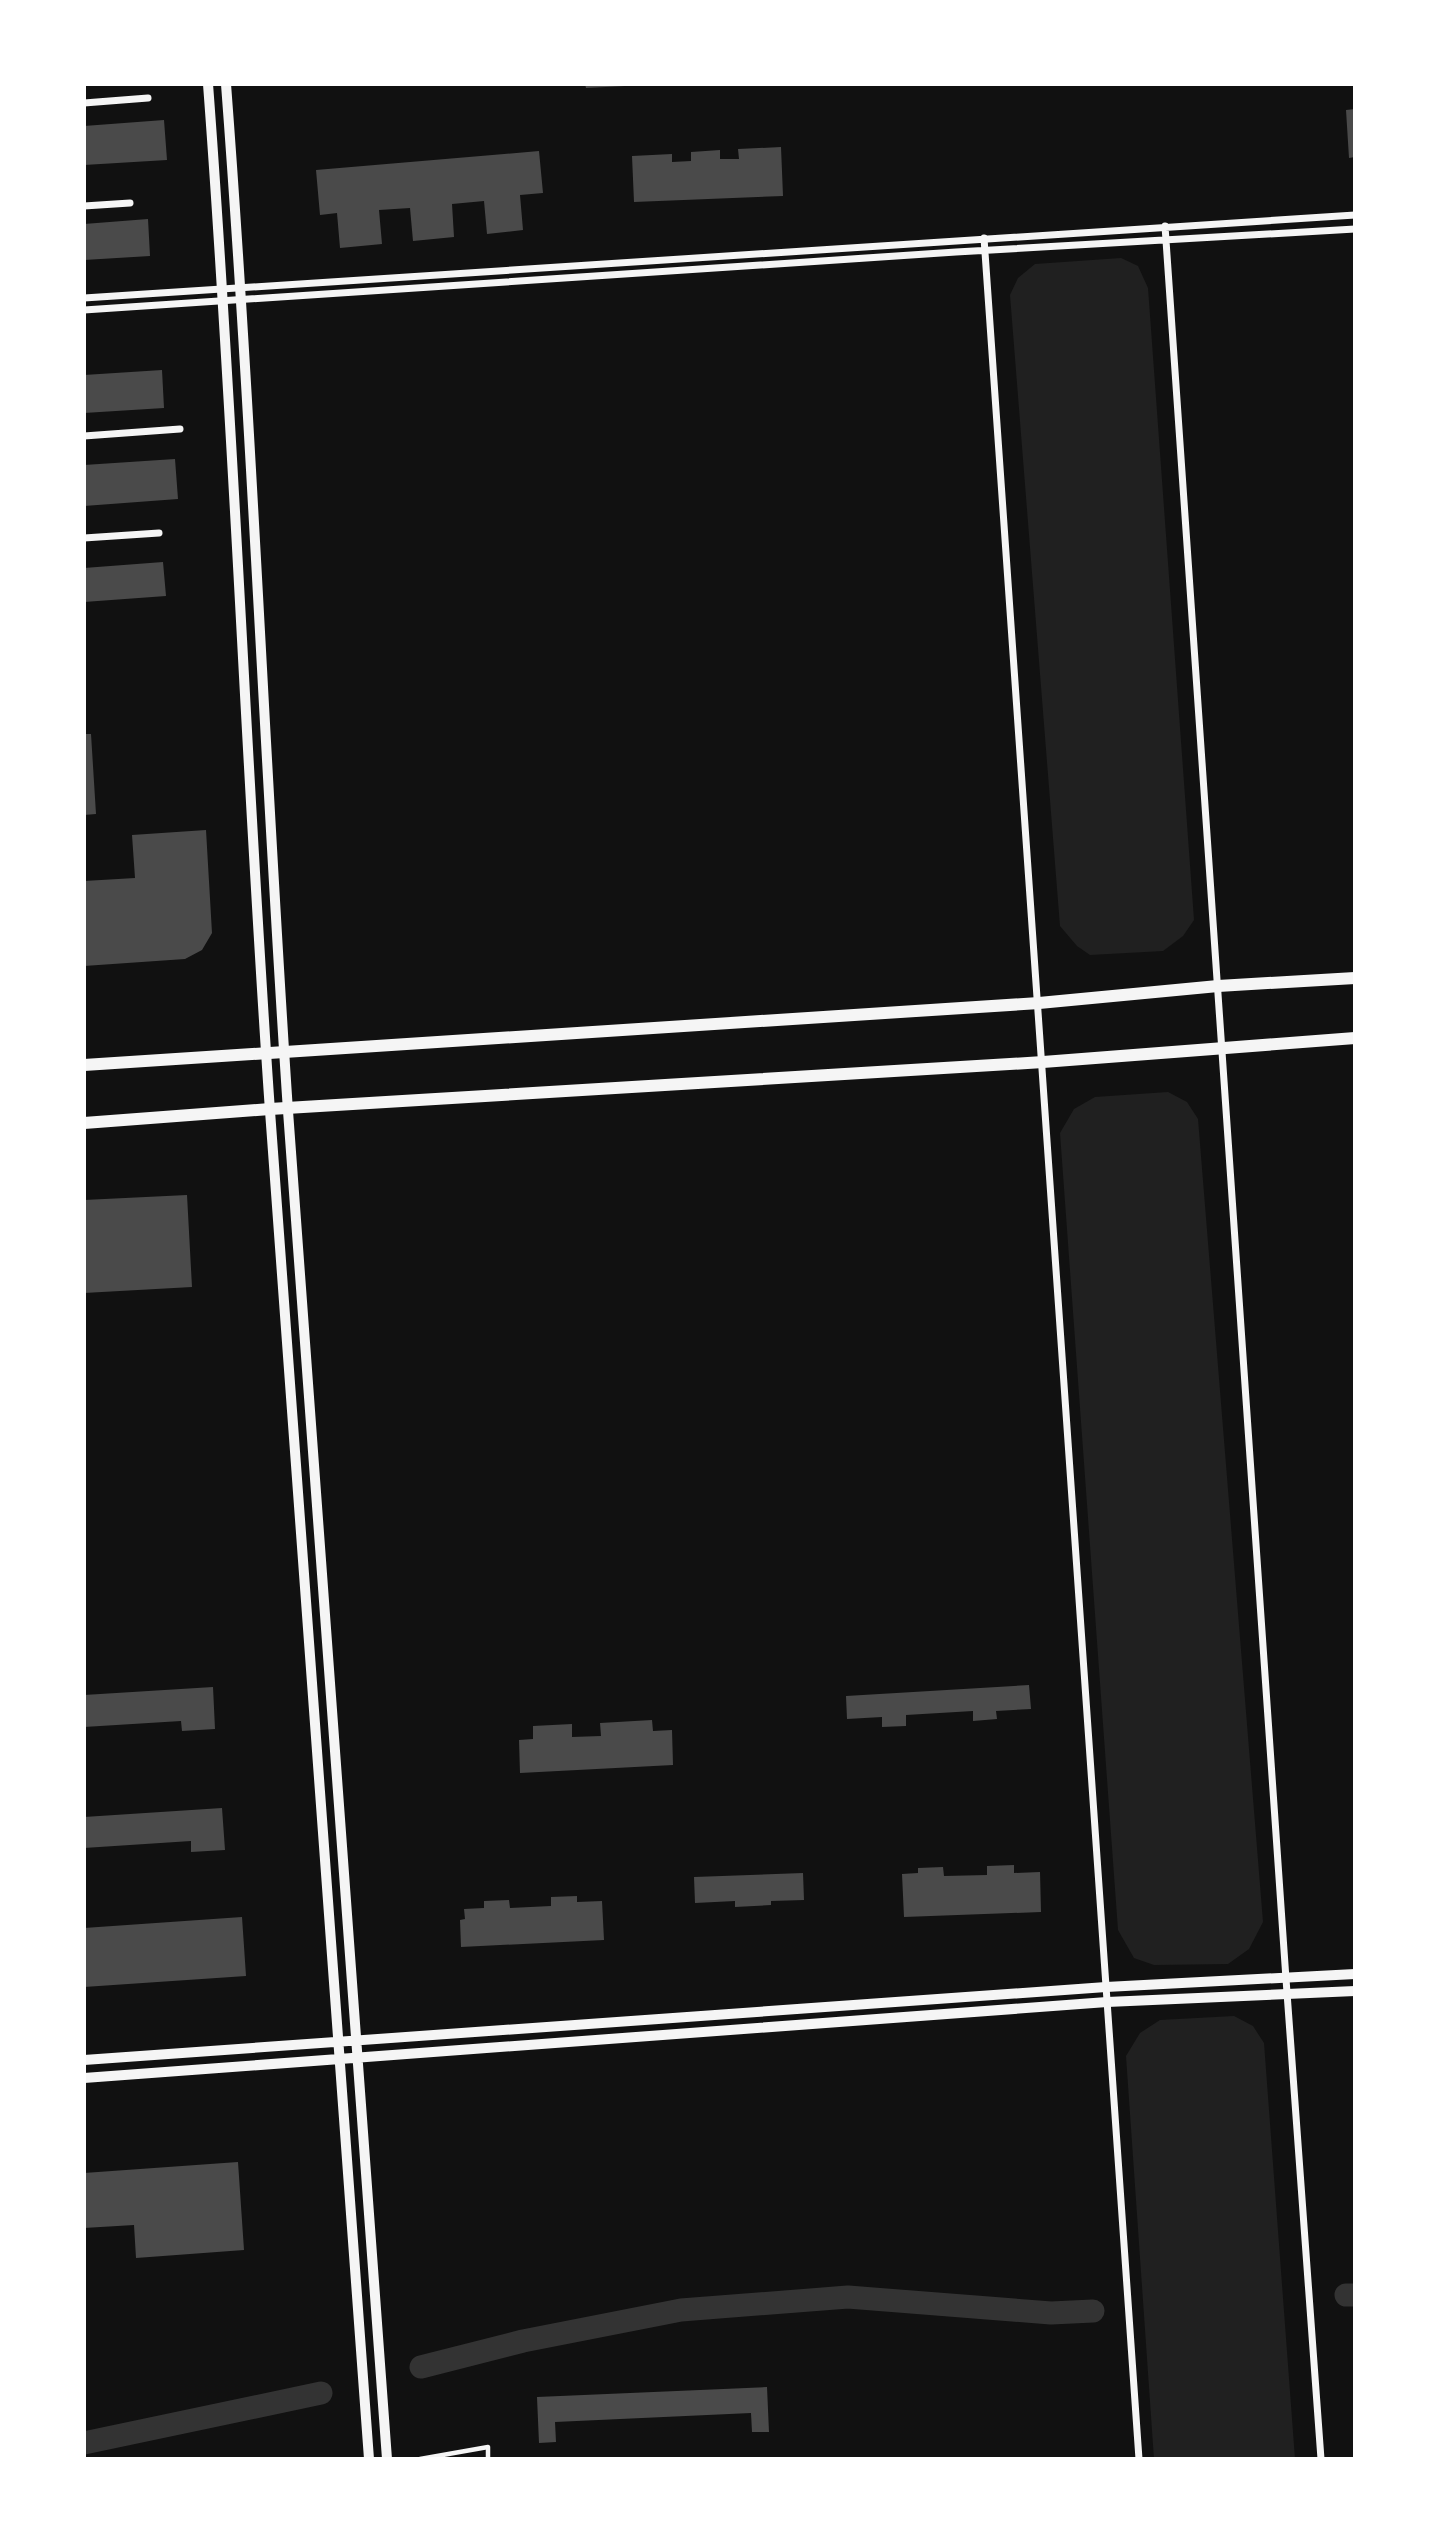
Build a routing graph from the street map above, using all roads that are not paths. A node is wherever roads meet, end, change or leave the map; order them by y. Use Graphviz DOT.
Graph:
graph roads {
  1 [pos="208,84"];
  2 [pos="226,84"];
  3 [pos="148,98"];
  4 [pos="84,103"];
  5 [pos="130,203"];
  6 [pos="84,206"];
  7 [pos="1355,215"];
  8 [pos="1165,226"];
  9 [pos="1355,229"];
  10 [pos="984,238"];
  11 [pos="1167,240"];
  12 [pos="985,250"];
  13 [pos="241,288"];
  14 [pos="224,295"];
  15 [pos="84,298"];
  16 [pos="242,300"];
  17 [pos="84,310"];
  18 [pos="180,429"];
  19 [pos="84,436"];
  20 [pos="159,533"];
  21 [pos="84,538"];
  22 [pos="1355,978"];
  23 [pos="1218,986"];
  24 [pos="1039,1003"];
  25 [pos="1355,1038"];
  26 [pos="1222,1046"];
  27 [pos="285,1051"];
  28 [pos="267,1052"];
  29 [pos="1043,1062"];
  30 [pos="84,1065"];
  31 [pos="288,1108"];
  32 [pos="270,1109"];
  33 [pos="84,1123"];
  34 [pos="1355,1974"];
  35 [pos="1286,1979"];
  36 [pos="1106,1987"];
  37 [pos="1355,1991"];
  38 [pos="1287,1995"];
  39 [pos="1107,2002"];
  40 [pos="359,2042"];
  41 [pos="341,2043"];
  42 [pos="360,2059"];
  43 [pos="84,2060"];
  44 [pos="342,2060"];
  45 [pos="84,2078"];
  46 [pos="369,2459"];
  47 [pos="387,2459"];
  48 [pos="420,2459"];
  49 [pos="488,2459"];
  50 [pos="1139,2459"];
  51 [pos="1321,2459"];
  1 -- 14 [label="street"];
  2 -- 13 [label="street"];
  3 -- 4 [label="street"];
  5 -- 6 [label="street"];
  7 -- 8 [label="street"];
  8 -- 10 [label="street"];
  8 -- 11 [label="street"];
  9 -- 11 [label="street"];
  10 -- 12 [label="street"];
  10 -- 13 [label="street"];
  11 -- 12 [label="street"];
  11 -- 23 [label="street"];
  12 -- 16 [label="street"];
  12 -- 24 [label="street"];
  13 -- 14 [label="street"];
  13 -- 16 [label="street"];
  14 -- 15 [label="street"];
  14 -- 16 [label="street"];
  14 -- 17 [label="street"];
  14 -- 28 [label="street"];
  16 -- 27 [label="street"];
  18 -- 19 [label="street"];
  20 -- 21 [label="street"];
  22 -- 23 [label="main road"];
  23 -- 24 [label="main road"];
  23 -- 26 [label="street"];
  24 -- 27 [label="main road"];
  24 -- 29 [label="street"];
  25 -- 26 [label="main road"];
  26 -- 29 [label="main road"];
  26 -- 35 [label="street"];
  27 -- 28 [label="main road"];
  27 -- 31 [label="street"];
  28 -- 30 [label="main road"];
  28 -- 32 [label="street"];
  29 -- 31 [label="main road"];
  29 -- 36 [label="street"];
  31 -- 32 [label="main road"];
  31 -- 40 [label="street"];
  32 -- 33 [label="main road"];
  32 -- 41 [label="street"];
  34 -- 35 [label="street"];
  35 -- 36 [label="street"];
  35 -- 38 [label="street"];
  36 -- 39 [label="street"];
  36 -- 40 [label="street"];
  37 -- 38 [label="street"];
  38 -- 39 [label="street"];
  38 -- 51 [label="street"];
  39 -- 42 [label="street"];
  39 -- 50 [label="street"];
  40 -- 41 [label="street"];
  40 -- 42 [label="street"];
  41 -- 43 [label="street"];
  41 -- 44 [label="street"];
  42 -- 44 [label="street"];
  42 -- 47 [label="street"];
  44 -- 45 [label="street"];
  44 -- 46 [label="street"];
  48 -- 49 [label="lane"];
}
